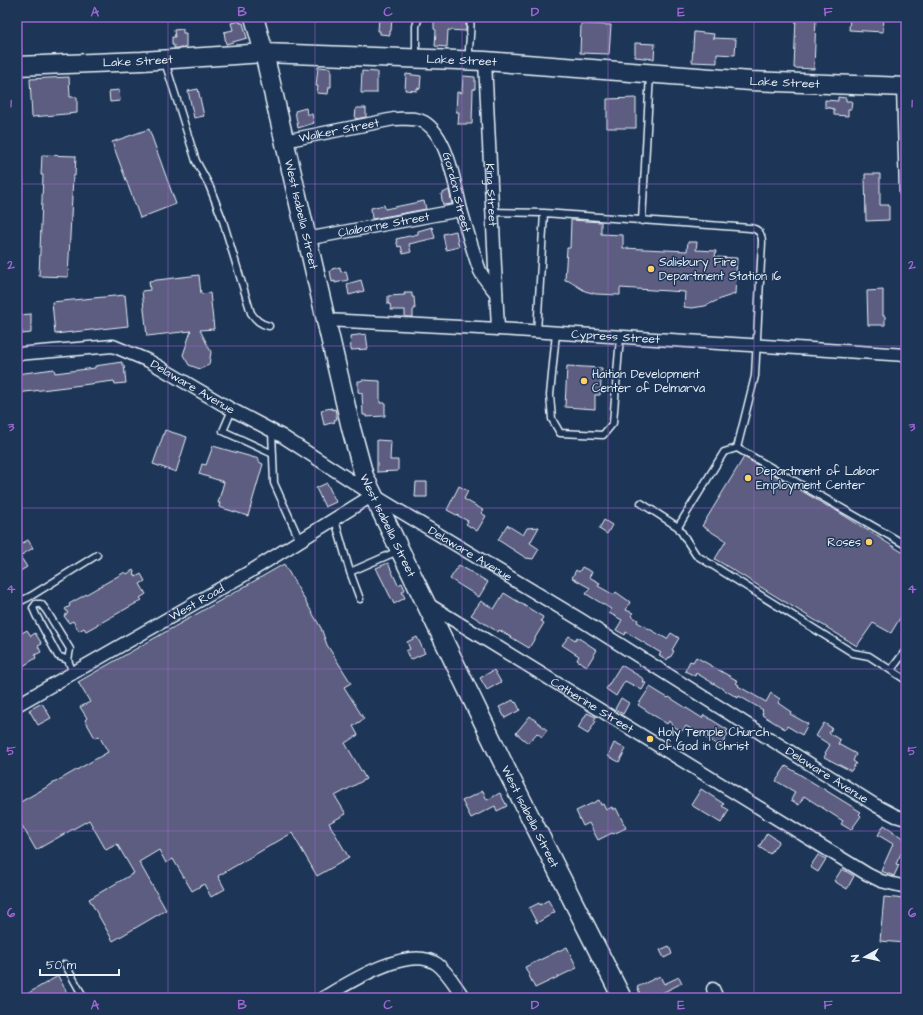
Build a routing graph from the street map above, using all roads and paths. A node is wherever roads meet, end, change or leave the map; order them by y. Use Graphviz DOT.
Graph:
graph roads {
  1 [pos="254,17"];
  2 [pos="419,17"];
  3 [pos="470,17"];
  4 [pos="264,53"];
  5 [pos="164,59"];
  6 [pos="416,59"];
  7 [pos="477,61"];
  8 [pos="17,66"];
  9 [pos="650,73"];
  10 [pos="904,87"];
  11 [pos="394,119"];
  12 [pos="284,141"];
  13 [pos="906,193"];
  14 [pos="461,210"];
  15 [pos="492,212"];
  16 [pos="544,213"];
  17 [pos="642,220"];
  18 [pos="306,239"];
  19 [pos="496,293"];
  20 [pos="326,320"];
  21 [pos="268,326"];
  22 [pos="498,329"];
  23 [pos="537,332"];
  24 [pos="556,333"];
  25 [pos="620,337"];
  26 [pos="757,346"];
  27 [pos="17,354"];
  28 [pos="906,355"];
  29 [pos="232,410"];
  30 [pos="272,431"];
  31 [pos="737,448"];
  32 [pos="273,454"];
  33 [pos="373,495"];
  34 [pos="641,504"];
  35 [pos="335,520"];
  36 [pos="678,527"];
  37 [pos="300,541"];
  38 [pos="906,544"];
  39 [pos="400,550"];
  40 [pos="97,555"];
  41 [pos="350,572"];
  42 [pos="31,596"];
  43 [pos="360,599"];
  44 [pos="17,603"];
  45 [pos="425,603"];
  46 [pos="36,604"];
  47 [pos="906,650"];
  48 [pos="68,660"];
  49 [pos="890,670"];
  50 [pos="73,673"];
  51 [pos="906,680"];
  52 [pos="17,705"];
  53 [pos="906,819"];
  54 [pos="906,887"];
  55 [pos="66,964"];
  56 [pos="84,998"];
  57 [pos="323,998"];
  58 [pos="464,998"];
  59 [pos="622,998"];
  1 -- 4 [label="street, West Isabella Street"];
  2 -- 6 [label="lane"];
  3 -- 7 [label="lane"];
  4 -- 5 [label="street, Lake Street"];
  4 -- 6 [label="street, Lake Street"];
  4 -- 12 [label="street, West Isabella Street"];
  5 -- 8 [label="street, Lake Street"];
  5 -- 21 [label="lane"];
  6 -- 7 [label="street, Lake Street"];
  7 -- 9 [label="street, Lake Street"];
  7 -- 15 [label="street, King Street"];
  9 -- 10 [label="street, Lake Street"];
  9 -- 17 [label="lane"];
  10 -- 13 [label="street"];
  11 -- 12 [label="street, Walker Street"];
  11 -- 14 [label="street, Gordon Street"];
  12 -- 18 [label="street, West Isabella Street"];
  14 -- 18 [label="street, Claiborne Street"];
  14 -- 19 [label="street, Gordon Street"];
  15 -- 16 [label="lane"];
  15 -- 19 [label="street, King Street"];
  16 -- 17 [label="lane"];
  16 -- 23 [label="lane"];
  17 -- 26 [label="lane"];
  18 -- 20 [label="street, West Isabella Street"];
  19 -- 22 [label="street, King Street"];
  20 -- 22 [label="street, Cypress Street"];
  20 -- 33 [label="street, West Isabella Street"];
  22 -- 23 [label="street, Cypress Street"];
  23 -- 24 [label="street, Cypress Street"];
  24 -- 25 [label="street, Cypress Street"];
  24 -- 25 [label="lane"];
  25 -- 26 [label="street, Cypress Street"];
  26 -- 28 [label="street, Cypress Street"];
  26 -- 31 [label="lane"];
  27 -- 29 [label="street, Delaware Avenue"];
  29 -- 30 [label="street, Delaware Avenue"];
  29 -- 32 [label="lane"];
  30 -- 32 [label="lane"];
  30 -- 33 [label="street, Delaware Avenue"];
  31 -- 36 [label="lane"];
  31 -- 38 [label="lane"];
  32 -- 37 [label="lane"];
  33 -- 35 [label="street, West Road"];
  33 -- 39 [label="street, West Isabella Street"];
  33 -- 53 [label="street, Delaware Avenue"];
  34 -- 36 [label="lane"];
  35 -- 37 [label="street, West Road"];
  35 -- 41 [label="lane"];
  36 -- 49 [label="lane"];
  37 -- 50 [label="street, West Road"];
  39 -- 41 [label="lane"];
  39 -- 45 [label="street, West Isabella Street"];
  40 -- 42 [label="lane"];
  41 -- 43 [label="lane"];
  42 -- 44 [label="lane"];
  42 -- 46 [label="lane"];
  45 -- 54 [label="street, Catherine Street"];
  45 -- 59 [label="street, West Isabella Street"];
  46 -- 48 [label="lane"];
  46 -- 48 [label="lane"];
  47 -- 49 [label="lane"];
  48 -- 50 [label="lane"];
  49 -- 51 [label="lane"];
  50 -- 52 [label="street, West Road"];
  55 -- 56 [label="lane"];
  57 -- 58 [label="street"];
}
